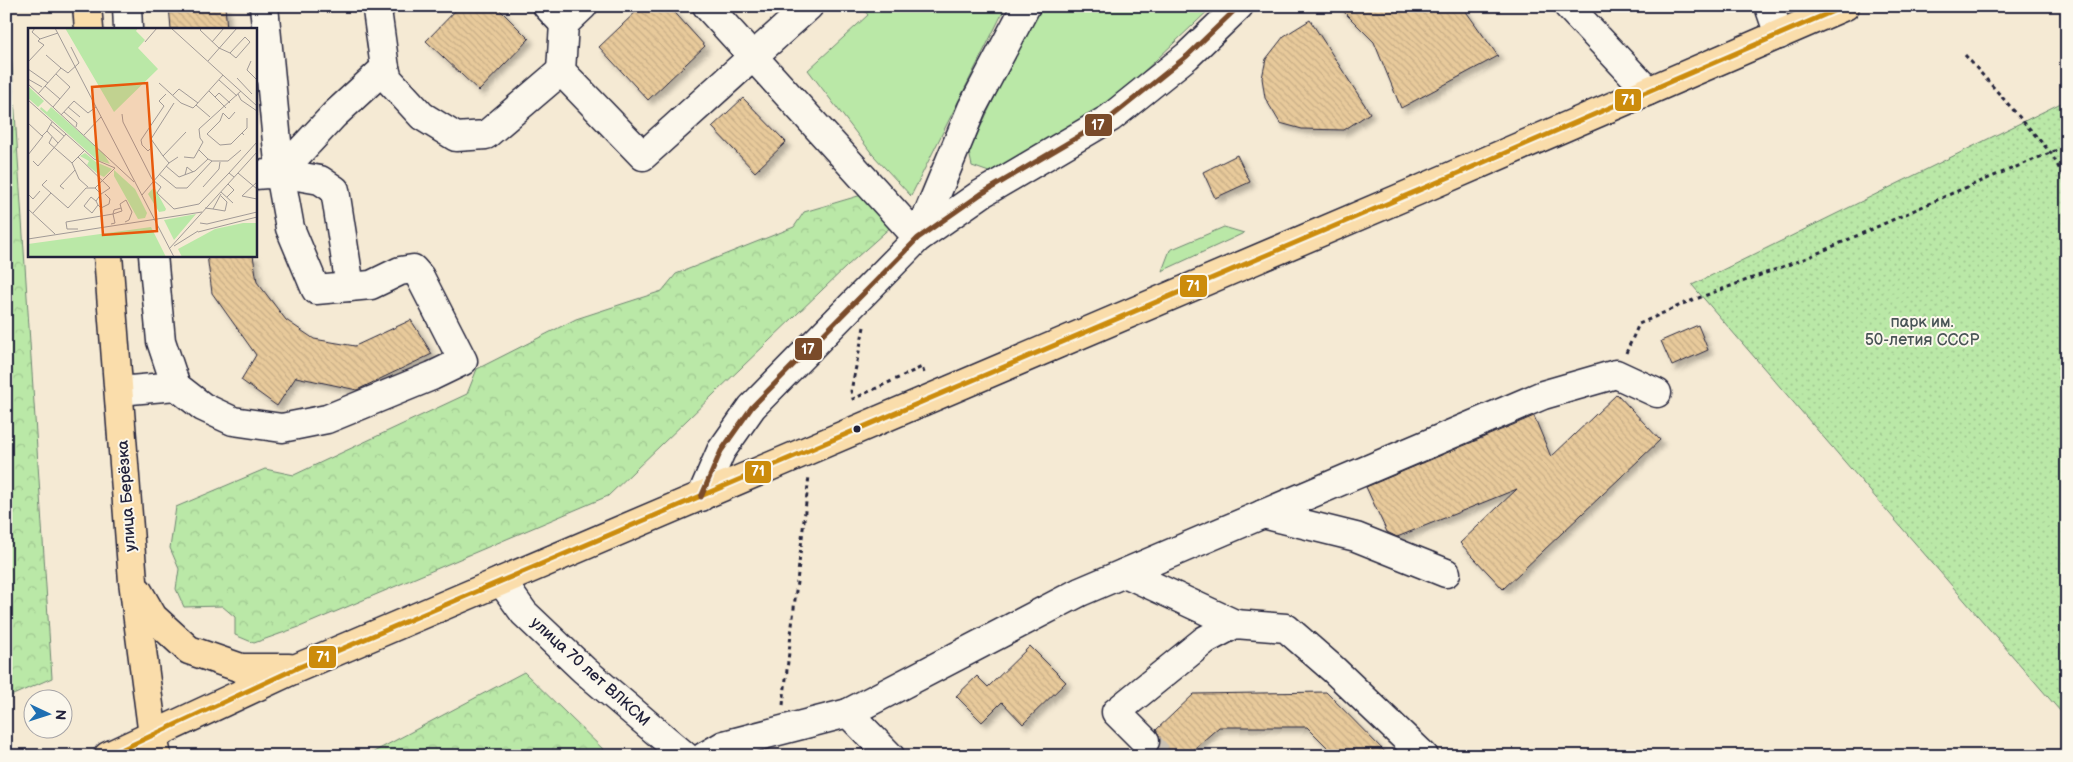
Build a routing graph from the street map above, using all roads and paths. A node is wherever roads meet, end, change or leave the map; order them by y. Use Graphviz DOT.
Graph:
graph roads {
  1 [pos="87,6"];
  2 [pos="127,6"];
  3 [pos="264,6"];
  4 [pos="381,6"];
  5 [pos="707,6"];
  6 [pos="810,6"];
  7 [pos="1026,6"];
  8 [pos="1239,6"];
  9 [pos="1568,6"];
  10 [pos="1768,6"];
  11 [pos="1845,6"];
  12 [pos="565,12"];
  13 [pos="89,28"];
  14 [pos="128,28"];
  15 [pos="1779,35"];
  16 [pos="1965,55"];
  17 [pos="753,57"];
  18 [pos="385,68"];
  19 [pos="561,71"];
  20 [pos="1648,90"];
  21 [pos="2067,146"];
  22 [pos="2051,153"];
  23 [pos="268,174"];
  24 [pos="2067,183"];
  25 [pos="918,238"];
  26 [pos="108,256"];
  27 [pos="153,256"];
  28 [pos="350,287"];
  29 [pos="865,324"];
  30 [pos="1616,374"];
  31 [pos="926,376"];
  32 [pos="176,386"];
  33 [pos="118,391"];
  34 [pos="1657,393"];
  35 [pos="810,474"];
  36 [pos="701,497"];
  37 [pos="1263,514"];
  38 [pos="1125,572"];
  39 [pos="1446,573"];
  40 [pos="133,581"];
  41 [pos="501,581"];
  42 [pos="1235,624"];
  43 [pos="297,668"];
  44 [pos="848,713"];
  45 [pos="780,731"];
  46 [pos="1144,741"];
  47 [pos="155,746"];
  48 [pos="108,756"];
  49 [pos="685,756"];
  50 [pos="705,756"];
  51 [pos="890,756"];
  52 [pos="1424,756"];
  1 -- 13 [label="main road"];
  2 -- 14 [label="street"];
  3 -- 23 [label="street"];
  4 -- 18 [label="street"];
  5 -- 17 [label="street"];
  6 -- 17 [label="street"];
  7 -- 25 [label="street"];
  8 -- 25 [label="street"];
  9 -- 20 [label="street"];
  10 -- 15 [label="street"];
  11 -- 15 [label="main road"];
  12 -- 19 [label="street"];
  15 -- 20 [label="main road"];
  16 -- 22 [label="path"];
  17 -- 19 [label="street"];
  17 -- 25 [label="street"];
  18 -- 19 [label="street"];
  18 -- 23 [label="street"];
  20 -- 36 [label="main road"];
  21 -- 22 [label="path"];
  22 -- 24 [label="path"];
  22 -- 30 [label="path"];
  23 -- 28 [label="street"];
  23 -- 28 [label="street"];
  25 -- 36 [label="street"];
  26 -- 33 [label="main road, улица Берёзка"];
  27 -- 32 [label="street"];
  28 -- 32 [label="street"];
  29 -- 31 [label="path"];
  30 -- 34 [label="street"];
  30 -- 37 [label="street"];
  32 -- 33 [label="street"];
  33 -- 40 [label="main road, улица Берёзка"];
  35 -- 45 [label="path"];
  36 -- 41 [label="main road"];
  37 -- 38 [label="street"];
  37 -- 39 [label="street"];
  38 -- 42 [label="street"];
  38 -- 44 [label="street"];
  40 -- 43 [label="main road"];
  40 -- 47 [label="main road, улица Берёзка"];
  41 -- 43 [label="main road"];
  41 -- 49 [label="street, улица 70 лет ВЛКСМ"];
  42 -- 46 [label="street"];
  42 -- 52 [label="street"];
  43 -- 47 [label="main road"];
  44 -- 45 [label="street"];
  44 -- 51 [label="street"];
  45 -- 50 [label="street"];
  47 -- 48 [label="main road"];
}
